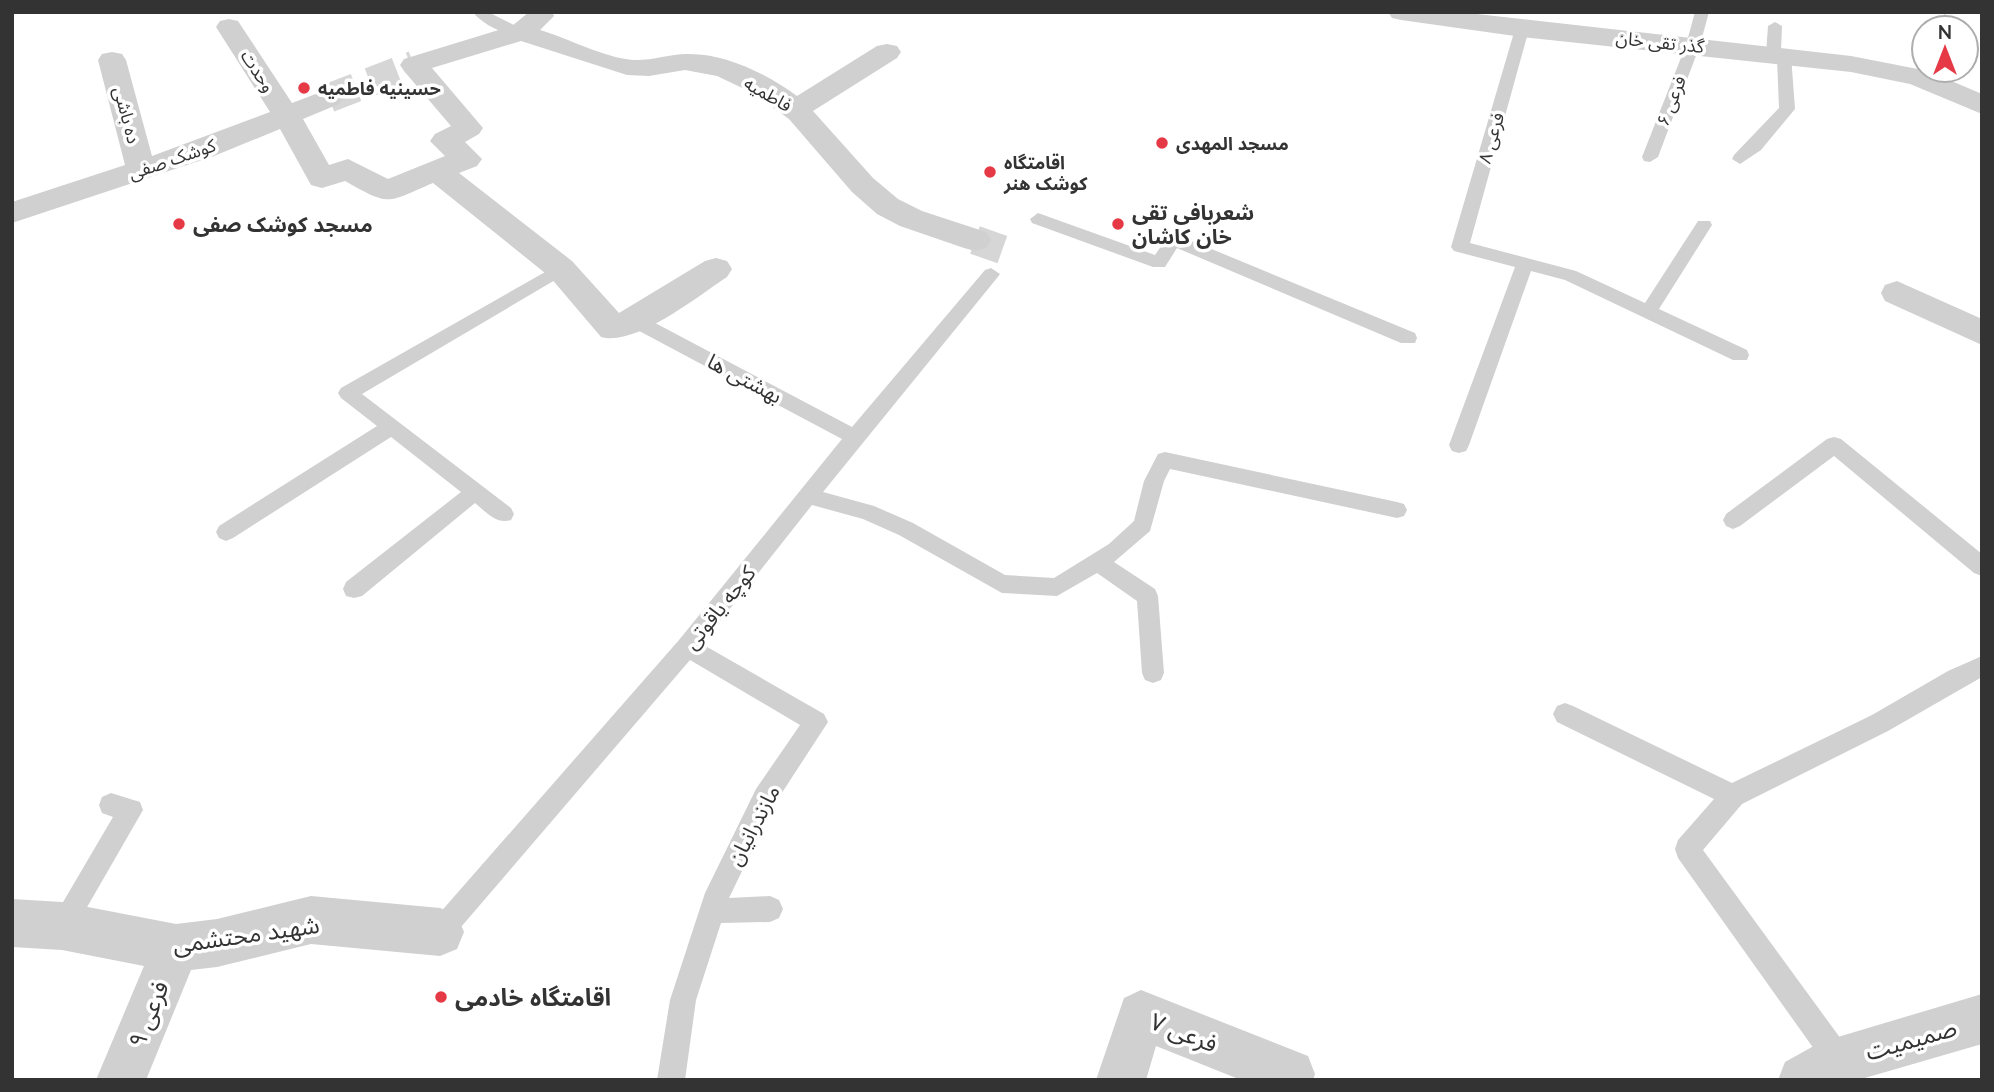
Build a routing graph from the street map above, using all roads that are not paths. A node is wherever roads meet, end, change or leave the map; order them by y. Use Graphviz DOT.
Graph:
graph roads {
  1 [pos="480,12"];
  2 [pos="545,12"];
  3 [pos="1401,12"];
  4 [pos="1702,12"];
  5 [pos="1466,17"];
  6 [pos="1774,26"];
  7 [pos="229,27"];
  8 [pos="1522,29"];
  9 [pos="521,32"];
  10 [pos="1693,45"];
  11 [pos="887,52"];
  12 [pos="1779,54"];
  13 [pos="112,60"];
  14 [pos="329,98"];
  15 [pos="1982,105"];
  16 [pos="796,109"];
  17 [pos="287,116"];
  18 [pos="1650,157"];
  19 [pos="1740,159"];
  20 [pos="141,170"];
  21 [pos="436,170"];
  22 [pos="12,213"];
  23 [pos="1038,219"];
  24 [pos="1703,225"];
  25 [pos="975,240"];
  26 [pos="1525,264"];
  27 [pos="561,268"];
  28 [pos="716,269"];
  29 [pos="991,274"];
  30 [pos="1897,293"];
  31 [pos="1648,312"];
  32 [pos="634,320"];
  33 [pos="1982,333"];
  34 [pos="1408,338"];
  35 [pos="1740,355"];
  36 [pos="390,428"];
  37 [pos="855,437"];
  38 [pos="1459,445"];
  39 [pos="475,492"];
  40 [pos="808,496"];
  41 [pos="1397,510"];
  42 [pos="503,514"];
  43 [pos="1733,520"];
  44 [pos="226,532"];
  45 [pos="1097,562"];
  46 [pos="1982,567"];
  47 [pos="354,589"];
  48 [pos="687,647"];
  49 [pos="1982,666"];
  50 [pos="1153,673"];
  51 [pos="1564,714"];
  52 [pos="1733,796"];
  53 [pos="111,805"];
  54 [pos="770,909"];
  55 [pos="712,911"];
  56 [pos="12,923"];
  57 [pos="62,926"];
  58 [pos="440,932"];
  59 [pos="176,948"];
  60 [pos="1982,1018"];
  61 [pos="1821,1070"];
  62 [pos="1290,1074"];
  63 [pos="121,1080"];
  64 [pos="671,1080"];
  65 [pos="1121,1080"];
  1 -- 9 [label="lane"];
  2 -- 9 [label="street"];
  3 -- 5 [label="street, گذر تقی خان"];
  4 -- 10 [label="lane, فرعی ۶"];
  5 -- 8 [label="street, گذر تقی خان"];
  6 -- 12 [label="lane"];
  7 -- 17 [label="street, وحدت"];
  8 -- 10 [label="street, گذر تقی خان"];
  8 -- 26 [label="lane, فرعی ۸"];
  9 -- 16 [label="street, فاطمیه"];
  9 -- 21 [label="street"];
  10 -- 12 [label="street, گذر تقی خان"];
  10 -- 18 [label="lane, فرعی ۶"];
  11 -- 16 [label="street"];
  12 -- 15 [label="street, گذر تقی خان"];
  12 -- 19 [label="lane"];
  13 -- 20 [label="street, ده باشی"];
  14 -- 17 [label="street, کوشک صفی"];
  16 -- 25 [label="street, فاطمیه"];
  17 -- 20 [label="street, کوشک صفی"];
  17 -- 21 [label="street, وحدت"];
  20 -- 22 [label="street, کوشک صفی"];
  21 -- 27 [label="street"];
  23 -- 34 [label="lane"];
  24 -- 31 [label="lane"];
  26 -- 31 [label="lane"];
  26 -- 38 [label="lane"];
  27 -- 32 [label="street"];
  27 -- 36 [label="lane"];
  28 -- 32 [label="street"];
  29 -- 37 [label="lane, کوچه یاقوتی"];
  30 -- 33 [label="street"];
  31 -- 35 [label="lane"];
  32 -- 37 [label="lane, بهشتی ها"];
  36 -- 39 [label="lane"];
  36 -- 44 [label="lane"];
  37 -- 40 [label="lane, کوچه یاقوتی"];
  39 -- 42 [label="lane"];
  39 -- 47 [label="lane"];
  40 -- 45 [label="lane"];
  40 -- 48 [label="lane, کوچه یاقوتی"];
  41 -- 45 [label="lane"];
  43 -- 46 [label="lane"];
  45 -- 50 [label="lane"];
  48 -- 55 [label="lane, مازندرانیان"];
  48 -- 58 [label="lane, کوچه یاقوتی"];
  49 -- 52 [label="lane"];
  51 -- 52 [label="lane"];
  52 -- 61 [label="lane"];
  53 -- 57 [label="lane"];
  54 -- 55 [label="lane"];
  55 -- 64 [label="lane, مازندرانیان"];
  56 -- 57 [label="street, شهید محتشمی"];
  57 -- 59 [label="street, شهید محتشمی"];
  58 -- 59 [label="street, شهید محتشمی"];
  59 -- 63 [label="street, فرعی ۹"];
  60 -- 61 [label="street, صمیمیت"];
  62 -- 65 [label="street, فرعی ۷"];
}
